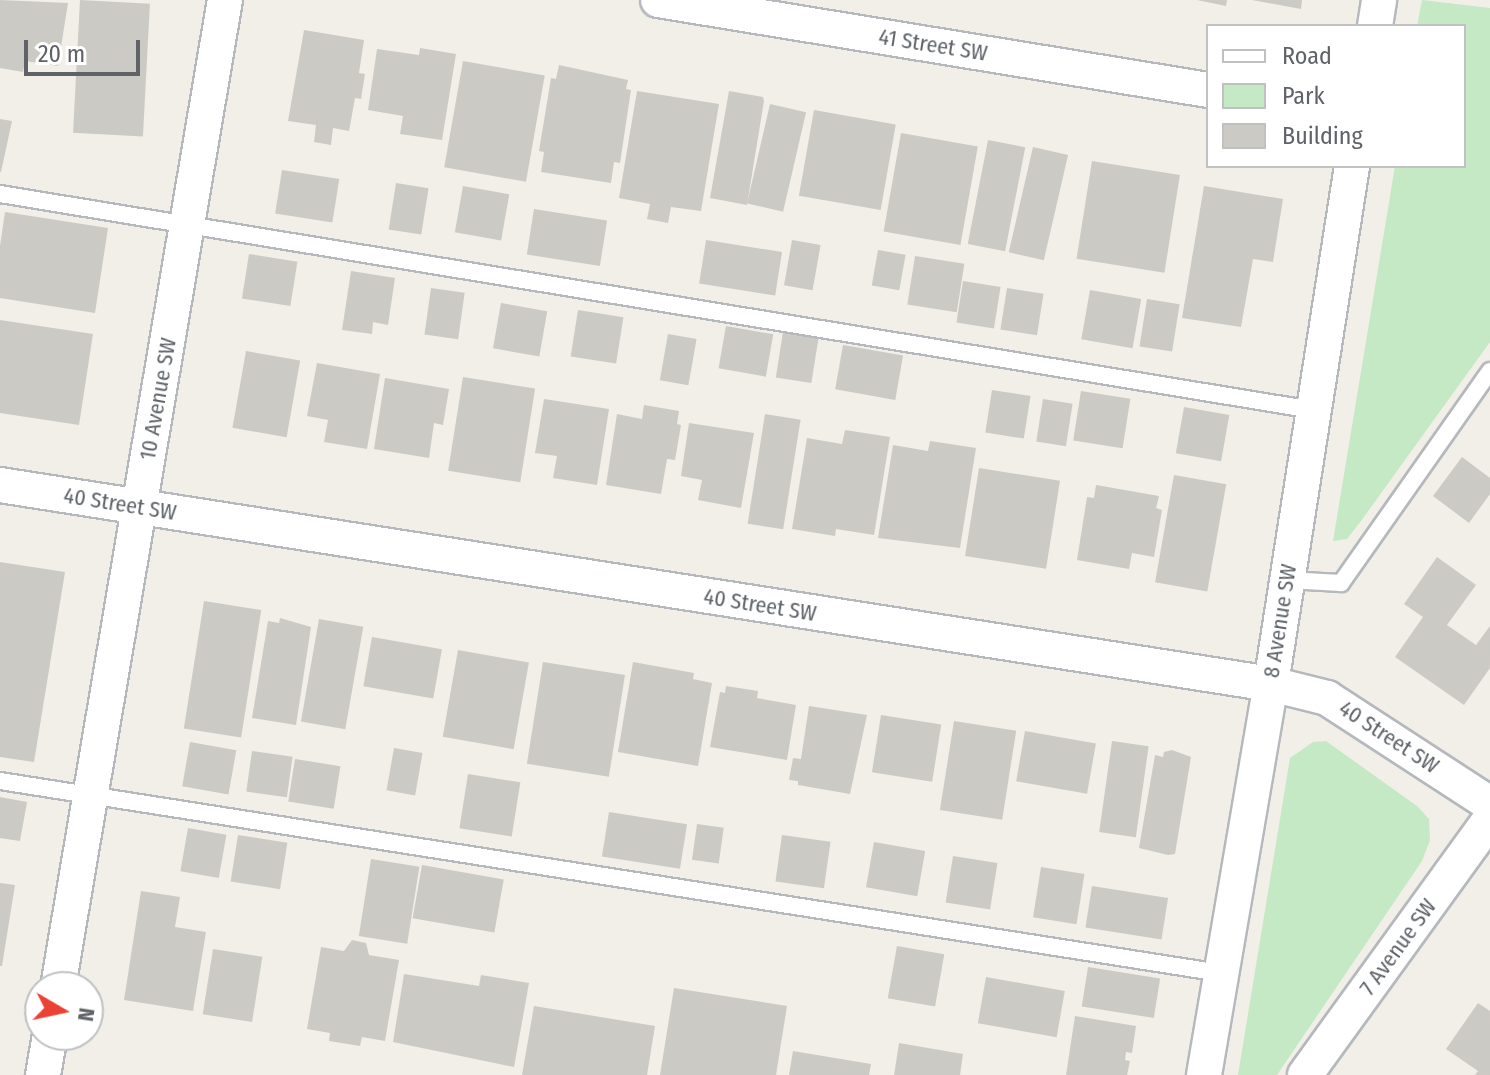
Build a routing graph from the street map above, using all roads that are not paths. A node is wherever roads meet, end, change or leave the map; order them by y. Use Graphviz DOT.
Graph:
graph roads {
  1 [pos="225,0"];
  2 [pos="658,0"];
  3 [pos="1379,0"];
  4 [pos="1375,24"];
  5 [pos="1206,90"];
  6 [pos="1352,168"];
  7 [pos="0,194"];
  8 [pos="189,224"];
  9 [pos="1490,371"];
  10 [pos="1313,410"];
  11 [pos="0,485"];
  12 [pos="139,507"];
  13 [pos="1287,580"];
  14 [pos="1271,684"];
  15 [pos="0,781"];
  16 [pos="91,795"];
  17 [pos="1490,804"];
  18 [pos="1490,819"];
  19 [pos="61,971"];
  20 [pos="1221,973"];
  21 [pos="47,1051"];
  22 [pos="43,1075"];
  23 [pos="1204,1075"];
  24 [pos="1305,1075"];
  1 -- 8 [label="street, 10 Avenue SW"];
  2 -- 5 [label="street, 41 Street SW"];
  3 -- 4 [label="street"];
  6 -- 10 [label="street, 8 Avenue SW"];
  7 -- 8 [label="lane"];
  8 -- 10 [label="lane"];
  8 -- 12 [label="street, 10 Avenue SW"];
  9 -- 13 [label="lane"];
  10 -- 13 [label="street, 8 Avenue SW"];
  11 -- 12 [label="street, 40 Street SW"];
  12 -- 14 [label="street, 40 Street SW"];
  12 -- 16 [label="street, 10 Avenue SW"];
  13 -- 14 [label="street, 8 Avenue SW"];
  14 -- 17 [label="street, 40 Street SW"];
  14 -- 20 [label="street, 8 Avenue SW"];
  15 -- 16 [label="lane"];
  16 -- 19 [label="street, 10 Avenue SW"];
  16 -- 20 [label="lane"];
  18 -- 24 [label="street, 7 Avenue SW"];
  20 -- 23 [label="street, 8 Avenue SW"];
  21 -- 22 [label="street"];
}
